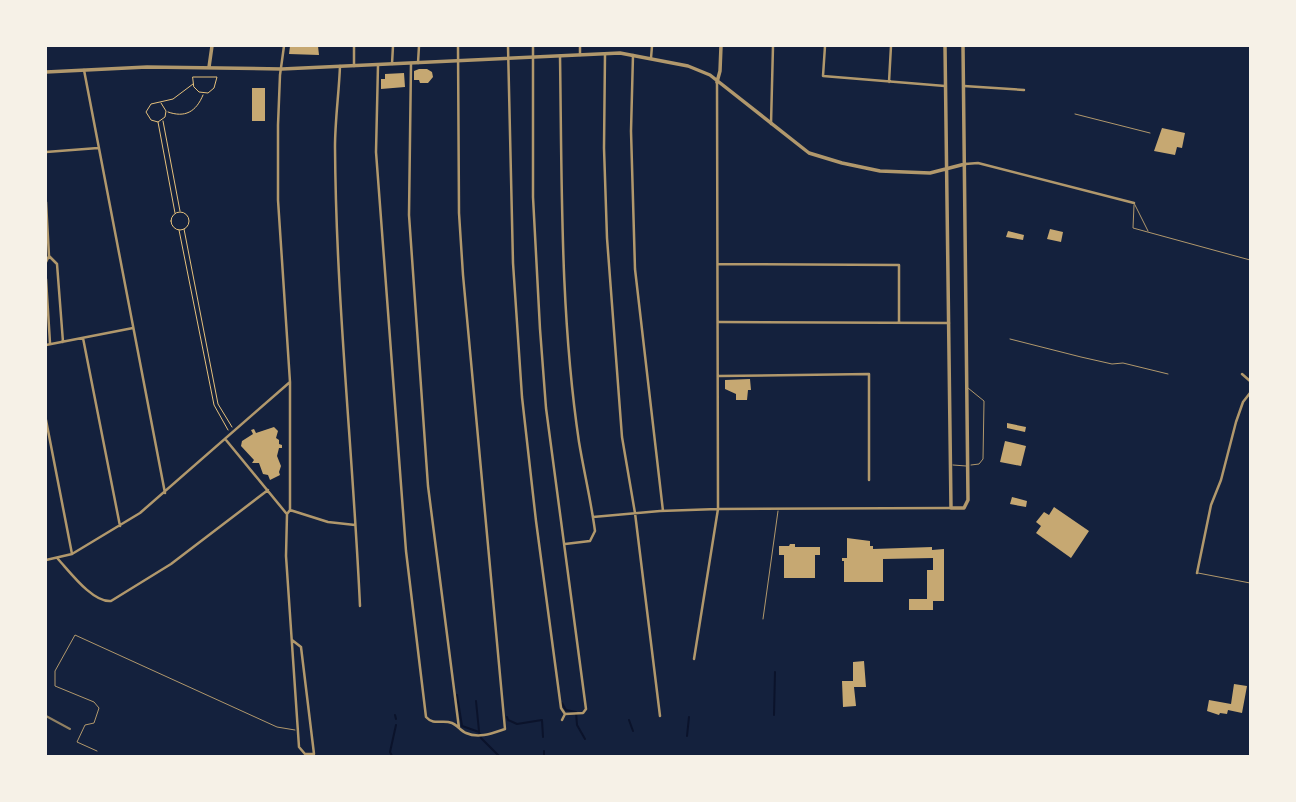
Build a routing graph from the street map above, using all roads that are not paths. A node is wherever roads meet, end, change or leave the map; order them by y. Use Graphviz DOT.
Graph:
graph roads {
  1 [pos="212,46"];
  2 [pos="284,46"];
  3 [pos="354,46"];
  4 [pos="393,46"];
  5 [pos="419,46"];
  6 [pos="458,46"];
  7 [pos="508,46"];
  8 [pos="533,46"];
  9 [pos="580,46"];
  10 [pos="620,46"];
  11 [pos="652,46"];
  12 [pos="721,46"];
  13 [pos="773,46"];
  14 [pos="825,46"];
  15 [pos="891,46"];
  16 [pos="945,46"];
  17 [pos="963,46"];
  18 [pos="620,53"];
  19 [pos="605,54"];
  20 [pos="580,55"];
  21 [pos="633,55"];
  22 [pos="560,56"];
  23 [pos="534,57"];
  24 [pos="651,58"];
  25 [pos="508,59"];
  26 [pos="458,61"];
  27 [pos="411,63"];
  28 [pos="418,63"];
  29 [pos="392,64"];
  30 [pos="378,65"];
  31 [pos="340,66"];
  32 [pos="354,66"];
  33 [pos="209,67"];
  34 [pos="282,69"];
  35 [pos="84,70"];
  36 [pos="46,72"];
  37 [pos="717,82"];
  38 [pos="889,82"];
  39 [pos="946,86"];
  40 [pos="964,86"];
  41 [pos="1024,90"];
  42 [pos="1075,114"];
  43 [pos="771,124"];
  44 [pos="1150,132"];
  45 [pos="98,148"];
  46 [pos="46,152"];
  47 [pos="965,164"];
  48 [pos="946,169"];
  49 [pos="46,202"];
  50 [pos="1134,203"];
  51 [pos="1149,233"];
  52 [pos="50,256"];
  53 [pos="1251,260"];
  54 [pos="46,262"];
  55 [pos="718,264"];
  56 [pos="46,279"];
  57 [pos="719,321"];
  58 [pos="899,323"];
  59 [pos="949,323"];
  60 [pos="133,328"];
  61 [pos="83,338"];
  62 [pos="1010,339"];
  63 [pos="63,342"];
  64 [pos="48,344"];
  65 [pos="1168,374"];
  66 [pos="1242,374"];
  67 [pos="719,376"];
  68 [pos="290,382"];
  69 [pos="1251,382"];
  70 [pos="967,387"];
  71 [pos="1251,393"];
  72 [pos="46,420"];
  73 [pos="226,440"];
  74 [pos="951,465"];
  75 [pos="968,466"];
  76 [pos="869,481"];
  77 [pos="268,490"];
  78 [pos="165,493"];
  79 [pos="951,508"];
  80 [pos="718,509"];
  81 [pos="778,509"];
  82 [pos="663,511"];
  83 [pos="289,512"];
  84 [pos="635,513"];
  85 [pos="593,517"];
  86 [pos="356,525"];
  87 [pos="120,526"];
  88 [pos="565,544"];
  89 [pos="72,554"];
  90 [pos="58,559"];
  91 [pos="46,560"];
  92 [pos="1197,573"];
  93 [pos="1251,583"];
  94 [pos="360,606"];
  95 [pos="763,620"];
  96 [pos="292,640"];
  97 [pos="694,659"];
  98 [pos="565,714"];
  99 [pos="660,716"];
  100 [pos="562,720"];
  101 [pos="458,728"];
  102 [pos="297,731"];
  103 [pos="97,751"];
  1 -- 33 [label="street"];
  2 -- 34 [label="street"];
  3 -- 32 [label="street"];
  4 -- 29 [label="street"];
  5 -- 28 [label="street"];
  6 -- 26 [label="street"];
  7 -- 25 [label="street"];
  8 -- 23 [label="street"];
  9 -- 20 [label="street"];
  10 -- 18 [label="street"];
  11 -- 24 [label="street"];
  12 -- 37 [label="street"];
  13 -- 43 [label="street"];
  14 -- 38 [label="street"];
  15 -- 38 [label="street"];
  16 -- 39 [label="street"];
  17 -- 40 [label="street"];
  18 -- 19 [label="street"];
  18 -- 21 [label="street"];
  19 -- 20 [label="street"];
  19 -- 84 [label="street"];
  20 -- 22 [label="street"];
  21 -- 24 [label="street"];
  21 -- 82 [label="street"];
  22 -- 23 [label="street"];
  22 -- 85 [label="street"];
  23 -- 25 [label="street"];
  23 -- 88 [label="street"];
  24 -- 37 [label="street"];
  25 -- 26 [label="street"];
  25 -- 98 [label="street"];
  26 -- 28 [label="street"];
  26 -- 101 [label="street"];
  27 -- 28 [label="street"];
  27 -- 29 [label="street"];
  27 -- 101 [label="street"];
  29 -- 30 [label="street"];
  30 -- 32 [label="street"];
  30 -- 101 [label="street"];
  31 -- 32 [label="street"];
  31 -- 34 [label="street"];
  31 -- 86 [label="street"];
  33 -- 34 [label="street"];
  33 -- 35 [label="street"];
  34 -- 68 [label="street"];
  35 -- 36 [label="street"];
  35 -- 45 [label="street"];
  37 -- 43 [label="street"];
  37 -- 55 [label="street"];
  38 -- 39 [label="street"];
  39 -- 48 [label="street"];
  40 -- 41 [label="street"];
  40 -- 47 [label="street"];
  42 -- 44 [label="lane"];
  43 -- 48 [label="street"];
  45 -- 46 [label="street"];
  45 -- 60 [label="street"];
  47 -- 48 [label="street"];
  47 -- 50 [label="street"];
  47 -- 70 [label="street"];
  48 -- 59 [label="street"];
  49 -- 52 [label="street"];
  50 -- 51 [label="lane"];
  50 -- 51 [label="lane"];
  51 -- 53 [label="lane"];
  52 -- 54 [label="street"];
  52 -- 63 [label="street"];
  55 -- 57 [label="street"];
  55 -- 58 [label="street"];
  56 -- 64 [label="street"];
  57 -- 58 [label="street"];
  57 -- 67 [label="street"];
  58 -- 59 [label="street"];
  59 -- 74 [label="street"];
  60 -- 61 [label="street"];
  60 -- 78 [label="street"];
  61 -- 63 [label="street"];
  61 -- 87 [label="street"];
  62 -- 65 [label="lane"];
  63 -- 64 [label="street"];
  66 -- 69 [label="street"];
  67 -- 76 [label="street"];
  67 -- 80 [label="street"];
  68 -- 73 [label="street"];
  68 -- 83 [label="street"];
  70 -- 75 [label="street"];
  70 -- 75 [label="lane"];
  71 -- 92 [label="street"];
  72 -- 89 [label="street"];
  73 -- 77 [label="street"];
  73 -- 78 [label="street"];
  74 -- 75 [label="lane"];
  74 -- 79 [label="street"];
  75 -- 79 [label="street"];
  77 -- 83 [label="street"];
  77 -- 90 [label="street"];
  78 -- 87 [label="street"];
  79 -- 81 [label="street"];
  80 -- 81 [label="street"];
  80 -- 82 [label="street"];
  80 -- 97 [label="street"];
  81 -- 95 [label="lane"];
  82 -- 84 [label="street"];
  83 -- 86 [label="street"];
  83 -- 96 [label="street"];
  84 -- 85 [label="street"];
  84 -- 99 [label="street"];
  85 -- 88 [label="street"];
  86 -- 94 [label="street"];
  87 -- 89 [label="street"];
  88 -- 98 [label="street"];
  89 -- 90 [label="street"];
  90 -- 91 [label="street"];
  92 -- 93 [label="lane"];
  96 -- 102 [label="street"];
  96 -- 102 [label="street"];
  98 -- 100 [label="street"];
  102 -- 103 [label="lane"];
}
